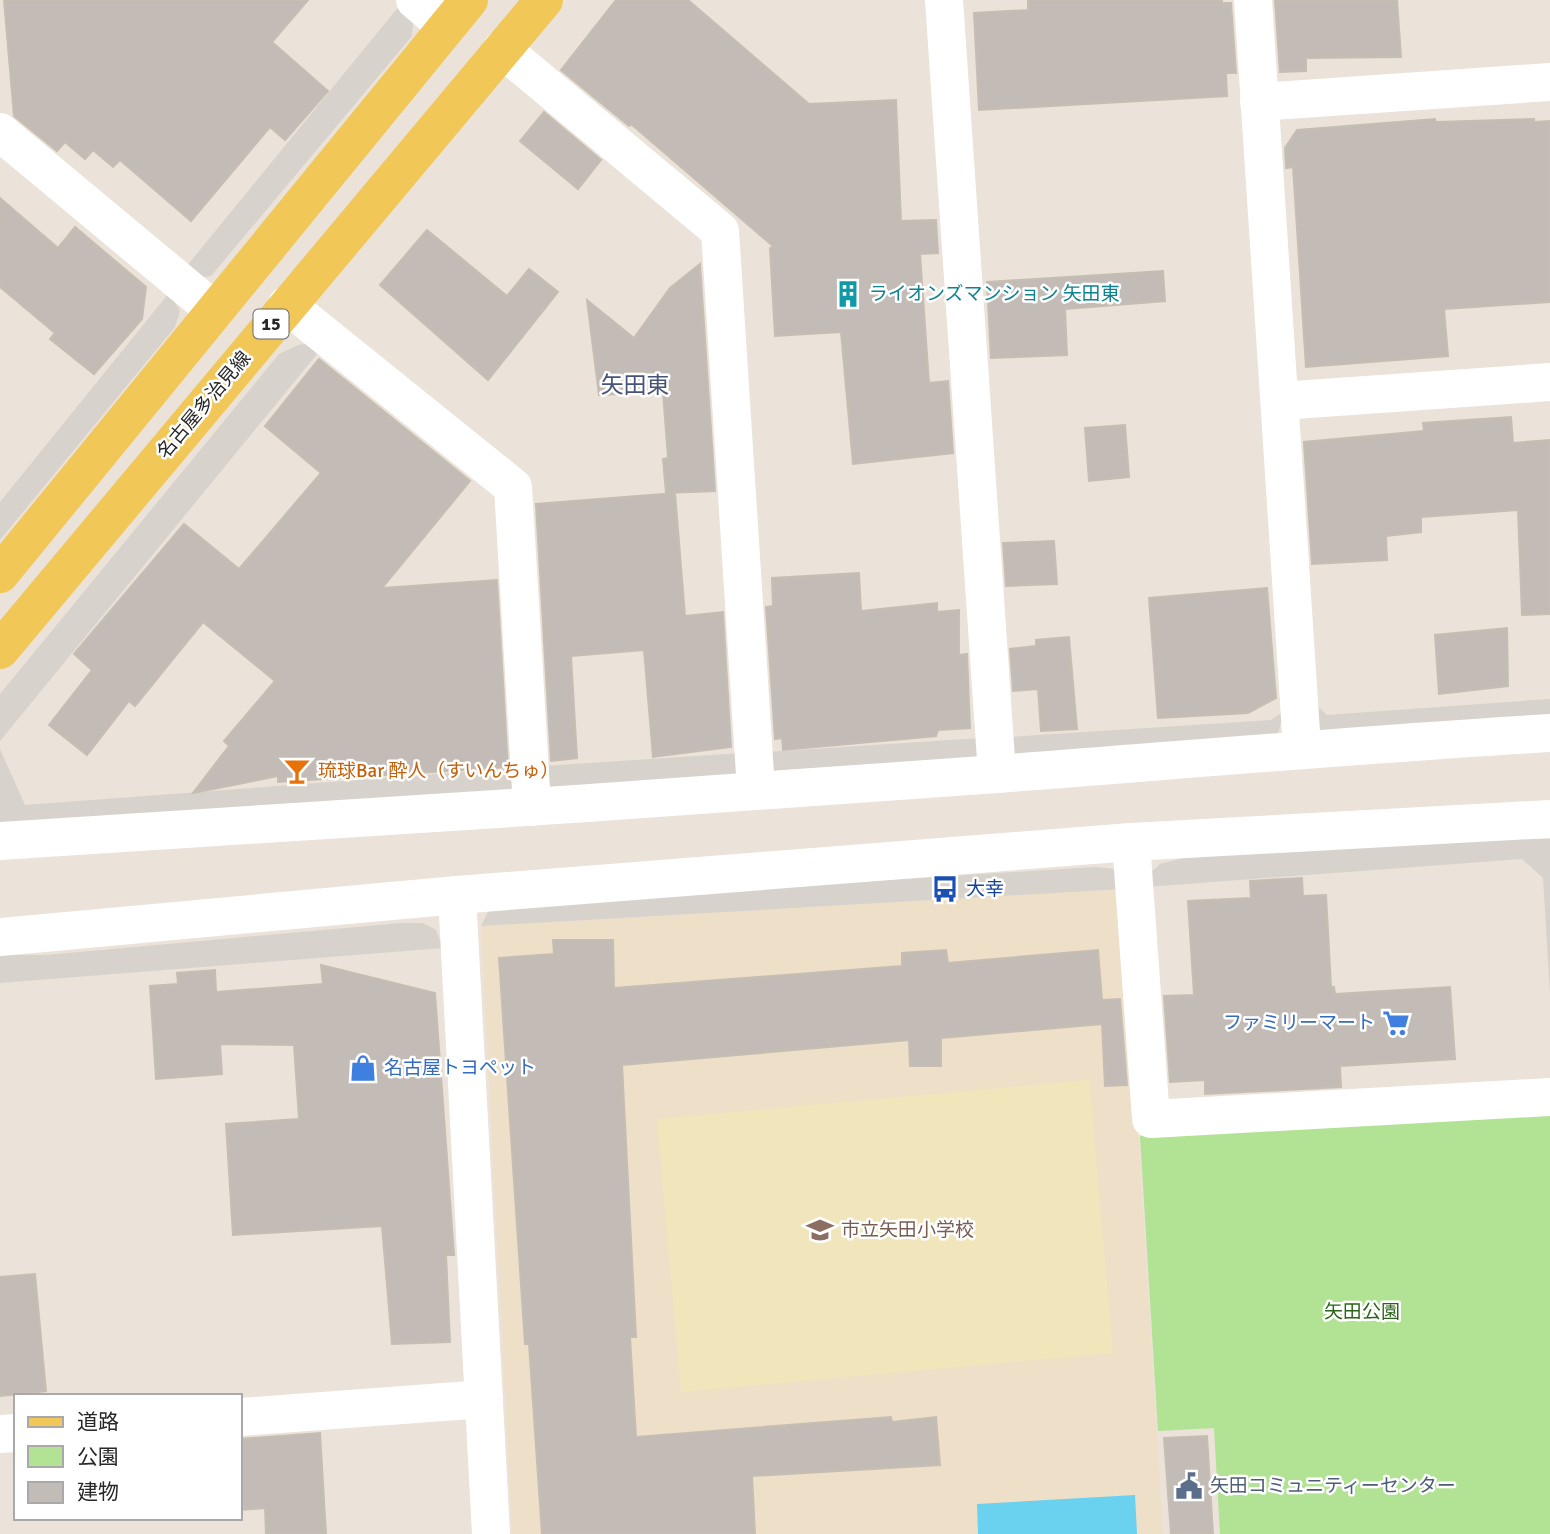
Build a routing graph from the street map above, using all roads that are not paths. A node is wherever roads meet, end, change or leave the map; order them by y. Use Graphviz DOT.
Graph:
graph roads {
  1 [pos="415,0"];
  2 [pos="544,0"];
  3 [pos="944,0"];
  4 [pos="1253,0"];
  5 [pos="458,14"];
  6 [pos="502,49"];
  7 [pos="1550,82"];
  8 [pos="1259,102"];
  9 [pos="0,132"];
  10 [pos="287,305"];
  11 [pos="215,311"];
  12 [pos="1550,382"];
  13 [pos="1280,401"];
  14 [pos="0,575"];
  15 [pos="0,650"];
  16 [pos="1550,733"];
  17 [pos="1303,748"];
  18 [pos="997,774"];
  19 [pos="756,790"];
  20 [pos="532,807"];
  21 [pos="1550,819"];
  22 [pos="0,841"];
  23 [pos="1131,842"];
  24 [pos="457,895"];
  25 [pos="0,937"];
  26 [pos="1550,1097"];
  27 [pos="484,1399"];
  28 [pos="242,1417"];
  29 [pos="491,1534"];
  1 -- 5 [label="street"];
  2 -- 6 [label="main road, 名古屋多治見線 / 15"];
  3 -- 18 [label="street"];
  4 -- 8 [label="street"];
  5 -- 11 [label="main road, 15"];
  6 -- 10 [label="main road, 名古屋多治見線 / 15"];
  6 -- 19 [label="street"];
  7 -- 8 [label="street"];
  8 -- 13 [label="street"];
  9 -- 11 [label="street"];
  10 -- 15 [label="main road, 名古屋多治見線 / 15"];
  10 -- 20 [label="street"];
  11 -- 14 [label="main road, 15"];
  12 -- 13 [label="street"];
  13 -- 17 [label="street"];
  16 -- 17 [label="street"];
  17 -- 18 [label="street"];
  18 -- 19 [label="street"];
  19 -- 20 [label="street"];
  20 -- 22 [label="street"];
  21 -- 23 [label="street"];
  23 -- 24 [label="street"];
  23 -- 26 [label="street"];
  24 -- 25 [label="street"];
  24 -- 27 [label="street"];
  27 -- 28 [label="street"];
  27 -- 29 [label="street"];
}
